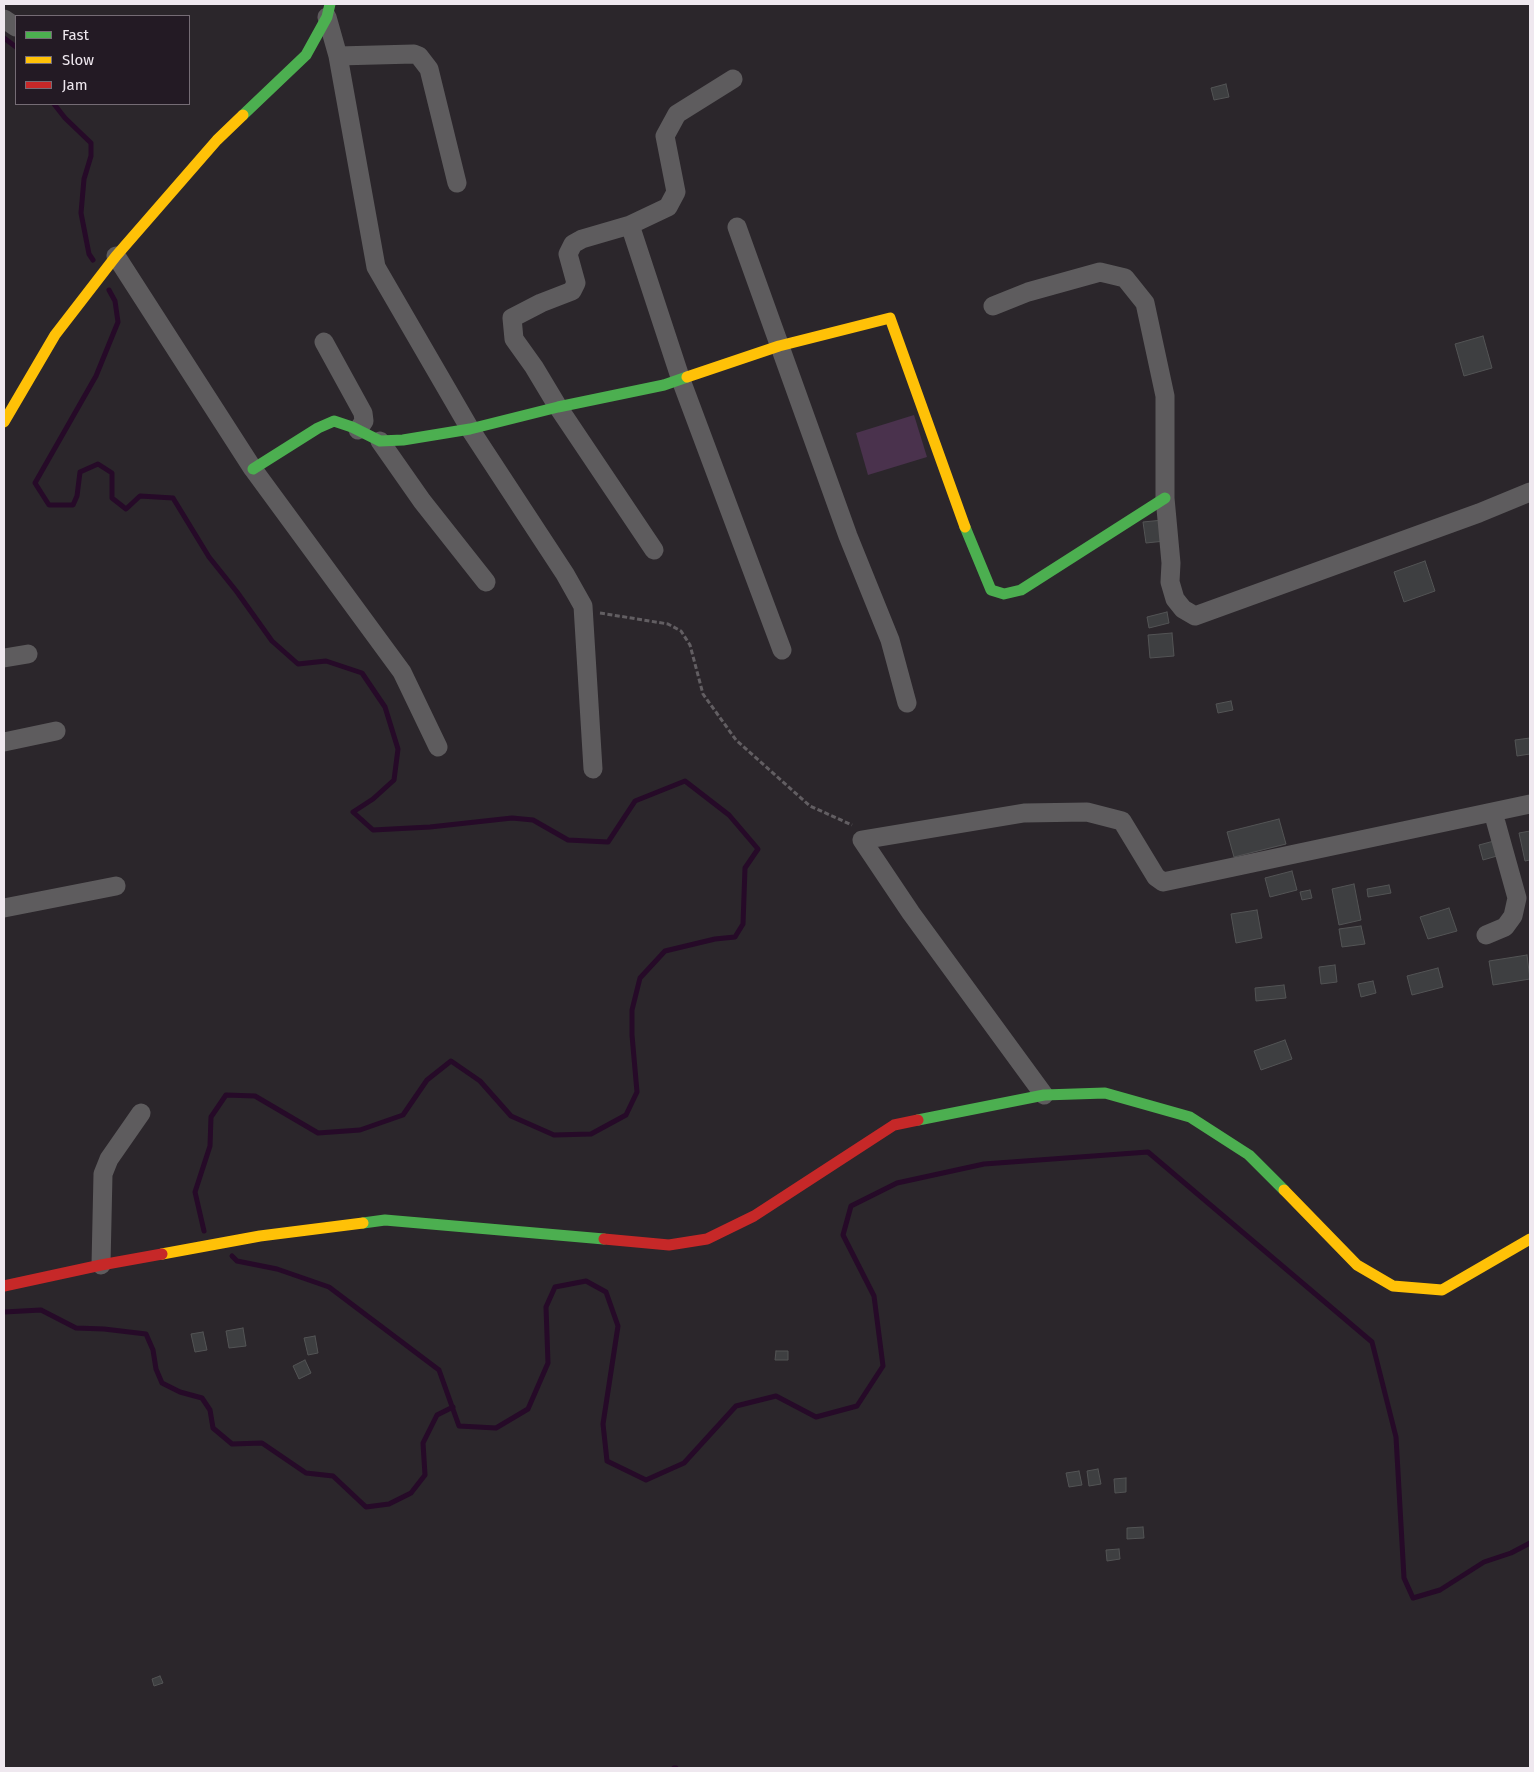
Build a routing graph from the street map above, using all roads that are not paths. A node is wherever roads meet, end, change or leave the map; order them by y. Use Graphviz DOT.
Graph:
graph roads {
  1 [pos="329,11"];
  2 [pos="4,19"];
  3 [pos="15,25"];
  4 [pos="338,56"];
  5 [pos="733,79"];
  6 [pos="457,183"];
  7 [pos="630,225"];
  8 [pos="737,227"];
  9 [pos="116,256"];
  10 [pos="993,306"];
  11 [pos="324,342"];
  12 [pos="779,346"];
  13 [pos="681,380"];
  14 [pos="558,407"];
  15 [pos="4,422"];
  16 [pos="470,429"];
  17 [pos="358,430"];
  18 [pos="380,441"];
  19 [pos="253,469"];
  20 [pos="1530,492"];
  21 [pos="1165,498"];
  22 [pos="654,550"];
  23 [pos="486,582"];
  24 [pos="782,650"];
  25 [pos="28,654"];
  26 [pos="4,658"];
  27 [pos="906,703"];
  28 [pos="56,731"];
  29 [pos="4,742"];
  30 [pos="438,747"];
  31 [pos="593,769"];
  32 [pos="1530,804"];
  33 [pos="1493,812"];
  34 [pos="116,886"];
  35 [pos="4,908"];
  36 [pos="1486,935"];
  37 [pos="1044,1095"];
  38 [pos="141,1112"];
  39 [pos="1530,1239"];
  40 [pos="101,1265"];
  41 [pos="4,1286"];
  1 -- 4 [label="street"];
  1 -- 9 [label="street"];
  2 -- 3 [label="street"];
  4 -- 6 [label="street"];
  4 -- 16 [label="street"];
  5 -- 7 [label="street"];
  7 -- 13 [label="street"];
  7 -- 14 [label="street"];
  8 -- 12 [label="street"];
  9 -- 15 [label="street"];
  9 -- 19 [label="street"];
  10 -- 21 [label="street"];
  11 -- 17 [label="street"];
  12 -- 13 [label="street"];
  12 -- 21 [label="street"];
  12 -- 27 [label="street"];
  13 -- 14 [label="street"];
  13 -- 24 [label="street"];
  14 -- 16 [label="street"];
  14 -- 22 [label="street"];
  16 -- 18 [label="street"];
  16 -- 31 [label="street"];
  17 -- 18 [label="street"];
  17 -- 19 [label="street"];
  18 -- 23 [label="street"];
  19 -- 30 [label="street"];
  20 -- 21 [label="street"];
  25 -- 26 [label="street"];
  28 -- 29 [label="street"];
  32 -- 33 [label="street"];
  33 -- 36 [label="street"];
  33 -- 37 [label="street"];
  34 -- 35 [label="street"];
  37 -- 39 [label="street"];
  37 -- 40 [label="street"];
  38 -- 40 [label="street"];
  40 -- 41 [label="street"];
}
